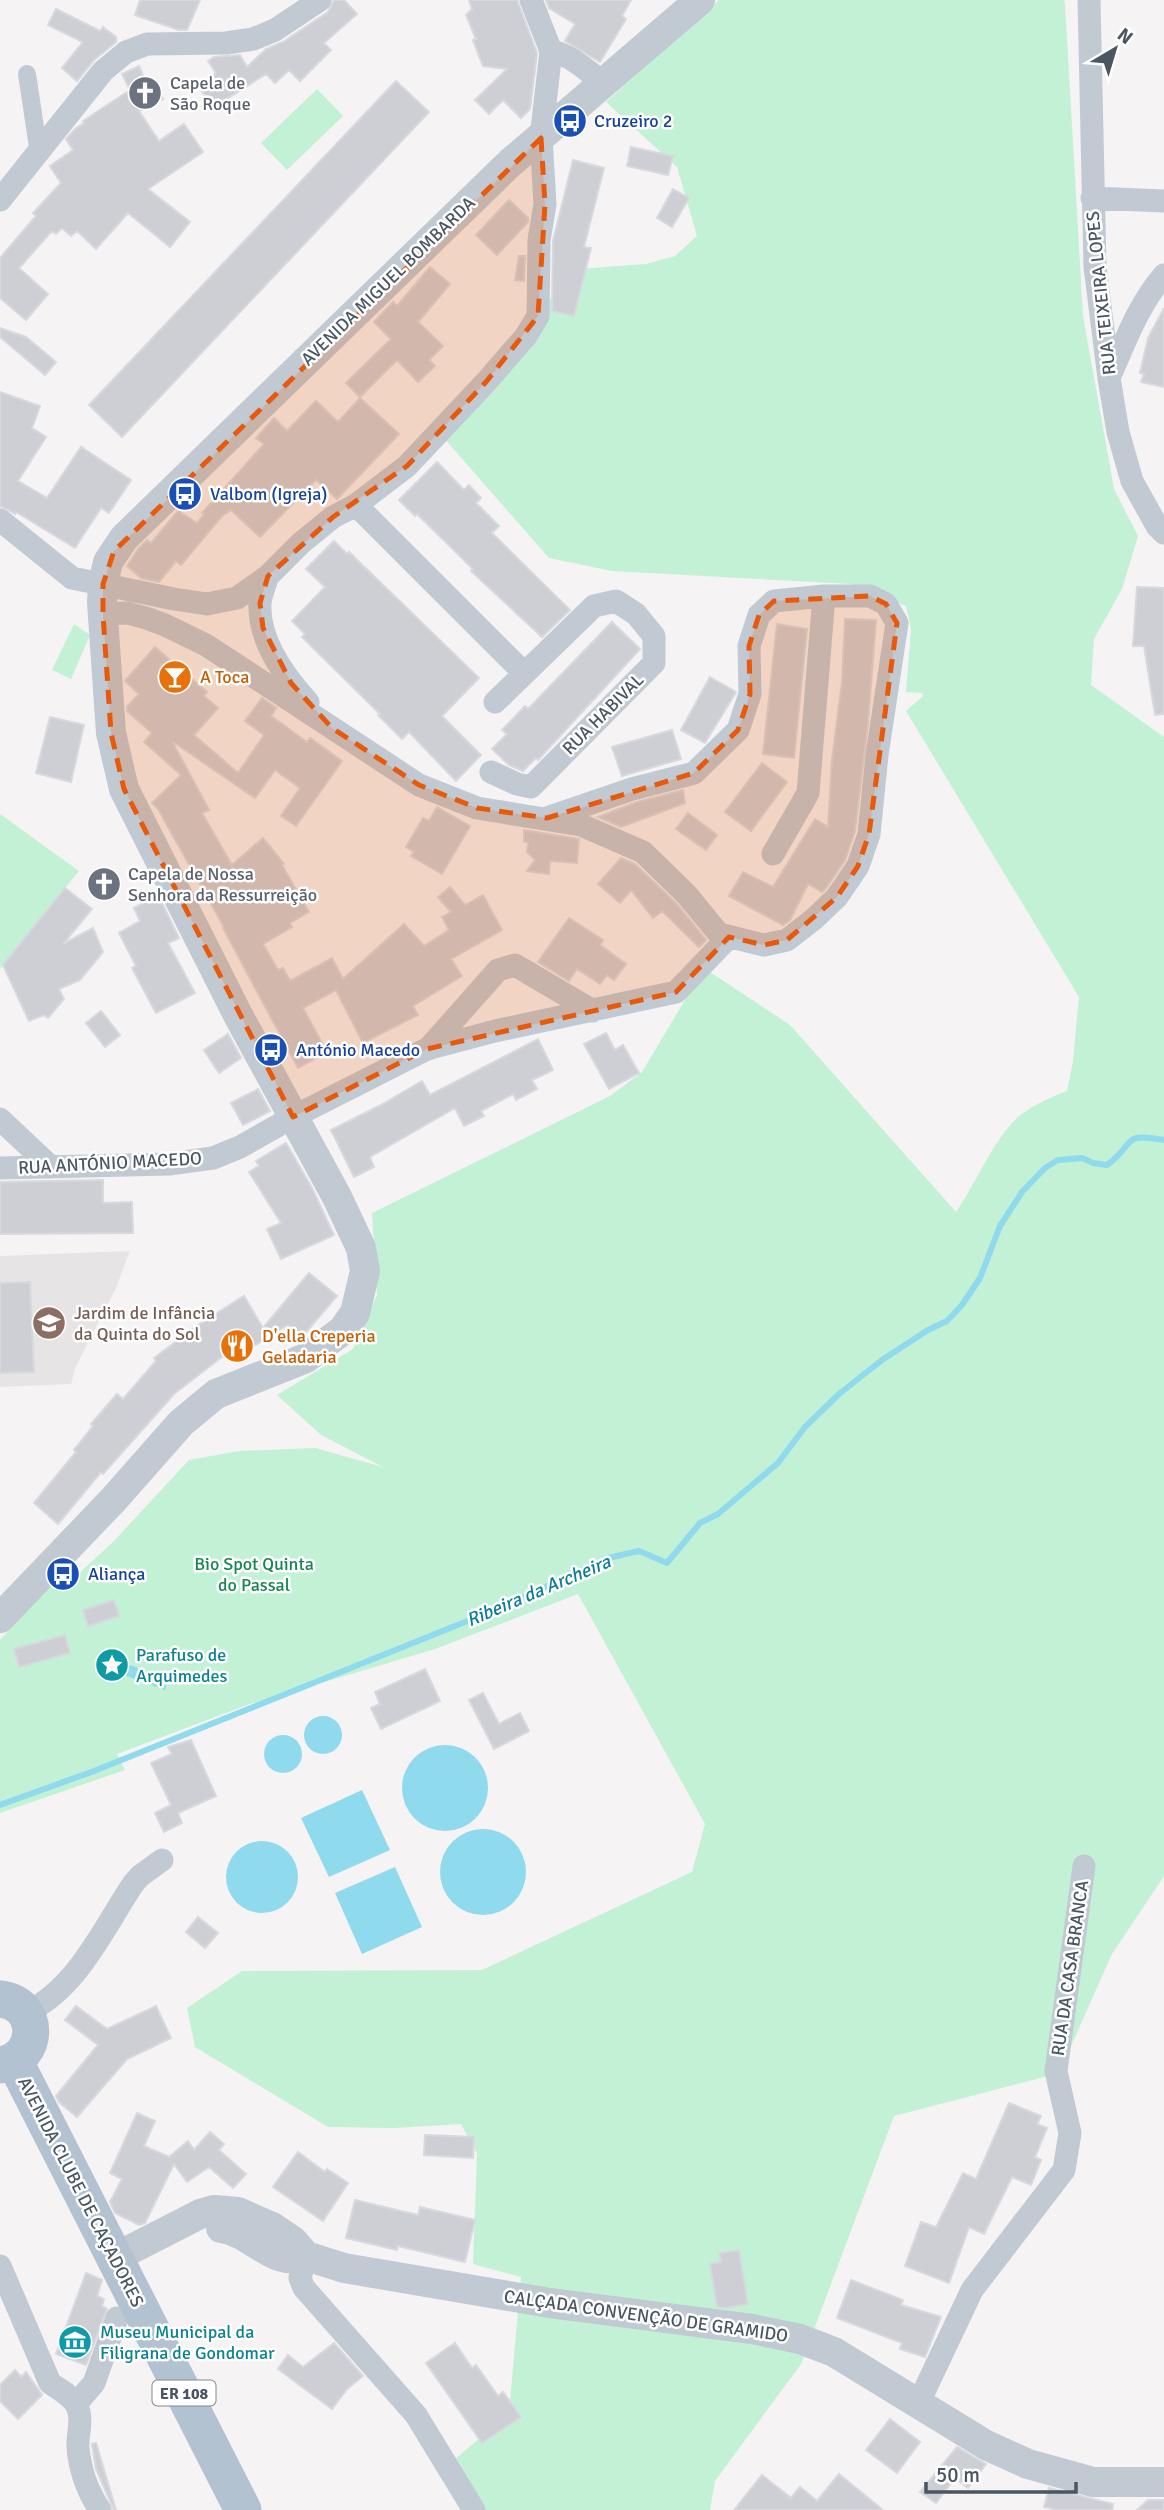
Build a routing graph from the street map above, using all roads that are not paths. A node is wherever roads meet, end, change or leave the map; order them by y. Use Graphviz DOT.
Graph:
graph roads {
  1 [pos="320,0"];
  2 [pos="531,0"];
  3 [pos="700,0"];
  4 [pos="1089,0"];
  5 [pos="551,51"];
  6 [pos="27,74"];
  7 [pos="603,82"];
  8 [pos="541,138"];
  9 [pos="39,154"];
  10 [pos="1092,198"];
  11 [pos="0,200"];
  12 [pos="1164,201"];
  13 [pos="1164,275"];
  14 [pos="1110,378"];
  15 [pos="356,505"];
  16 [pos="0,520"];
  17 [pos="1164,533"];
  18 [pos="268,576"];
  19 [pos="103,584"];
  20 [pos="824,596"];
  21 [pos="103,614"];
  22 [pos="524,673"];
  23 [pos="495,702"];
  24 [pos="332,727"];
  25 [pos="491,772"];
  26 [pos="547,818"];
  27 [pos="773,854"];
  28 [pos="729,937"];
  29 [pos="593,1010"];
  30 [pos="427,1049"];
  31 [pos="293,1117"];
  32 [pos="0,1119"];
  33 [pos="51,1167"];
  34 [pos="0,1168"];
  35 [pos="0,1618"];
  36 [pos="162,1860"];
  37 [pos="1084,1866"];
  38 [pos="13,2006"];
  39 [pos="7,2063"];
  40 [pos="306,2256"];
  41 [pos="0,2266"];
  42 [pos="119,2268"];
  43 [pos="117,2318"];
  44 [pos="919,2402"];
  45 [pos="75,2404"];
  46 [pos="1164,2482"];
  47 [pos="100,2510"];
  48 [pos="243,2510"];
  49 [pos="474,2510"];
  1 -- 9 [label="street"];
  2 -- 5 [label="street"];
  3 -- 7 [label="street, AVENIDA MIGUEL BOMBARDA"];
  4 -- 10 [label="street, RUA TEIXEIRA LOPES"];
  5 -- 7 [label="street"];
  5 -- 8 [label="street"];
  6 -- 9 [label="street"];
  7 -- 8 [label="street, AVENIDA MIGUEL BOMBARDA"];
  8 -- 15 [label="street"];
  8 -- 19 [label="street, AVENIDA MIGUEL BOMBARDA"];
  9 -- 11 [label="street"];
  10 -- 12 [label="street"];
  10 -- 14 [label="street, RUA TEIXEIRA LOPES"];
  13 -- 14 [label="street"];
  14 -- 17 [label="street, RUA TEIXEIRA LOPES"];
  15 -- 18 [label="street"];
  15 -- 22 [label="street"];
  16 -- 19 [label="street"];
  18 -- 19 [label="street"];
  18 -- 24 [label="street"];
  19 -- 21 [label="street"];
  20 -- 26 [label="street"];
  20 -- 27 [label="street"];
  20 -- 28 [label="street"];
  21 -- 24 [label="street"];
  21 -- 31 [label="street"];
  22 -- 23 [label="street, RUA HABIVAL"];
  22 -- 25 [label="street, RUA HABIVAL"];
  24 -- 26 [label="street"];
  26 -- 28 [label="street"];
  28 -- 29 [label="street"];
  29 -- 30 [label="street"];
  29 -- 30 [label="street"];
  30 -- 31 [label="street, RUA ANTÓNIO MACEDO"];
  31 -- 33 [label="street, RUA ANTÓNIO MACEDO"];
  31 -- 35 [label="street"];
  32 -- 33 [label="street"];
  33 -- 34 [label="street, RUA ANTÓNIO MACEDO"];
  36 -- 38 [label="street"];
  37 -- 44 [label="street, RUA DA CASA BRANCA"];
  38 -- 39 [label="main road, ER 108"];
  39 -- 42 [label="main road, AVENIDA CLUBE DE CAÇADORES / ER 108"];
  40 -- 42 [label="street, CALÇADA CONVENÇÃO DE GRAMIDO"];
  40 -- 44 [label="street, CALÇADA CONVENÇÃO DE GRAMIDO"];
  40 -- 49 [label="street"];
  41 -- 45 [label="street"];
  42 -- 48 [label="main road, AVENIDA CLUBE DE CAÇADORES / ER 108"];
  43 -- 45 [label="street"];
  44 -- 46 [label="street, CALÇADA CONVENÇÃO DE GRAMIDO"];
  45 -- 47 [label="street"];
}
